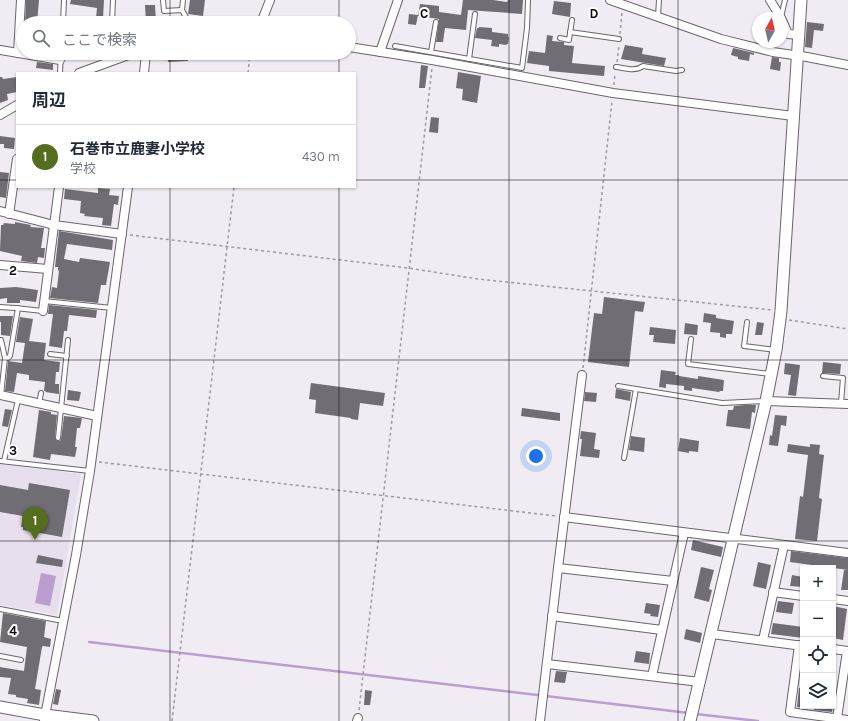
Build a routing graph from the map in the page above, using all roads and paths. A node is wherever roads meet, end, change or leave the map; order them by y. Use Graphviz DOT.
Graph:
graph roads {
  1 [pos="21,0"];
  2 [pos="64,0"];
  3 [pos="114,0"];
  4 [pos="163,0"];
  5 [pos="183,0"];
  6 [pos="270,0"];
  7 [pos="398,0"];
  8 [pos="528,0"];
  9 [pos="610,0"];
  10 [pos="659,0"];
  11 [pos="770,0"];
  12 [pos="785,0"];
  13 [pos="801,0"];
  14 [pos="623,2"];
  15 [pos="182,10"];
  16 [pos="777,12"];
  17 [pos="782,12"];
  18 [pos="475,14"];
  19 [pos="20,16"];
  20 [pos="63,16"];
  21 [pos="113,16"];
  22 [pos="185,16"];
  23 [pos="264,16"];
  24 [pos="658,16"];
  25 [pos="572,20"];
  26 [pos="436,22"];
  27 [pos="570,32"];
  28 [pos="788,34"];
  29 [pos="798,35"];
  30 [pos="560,38"];
  31 [pos="619,40"];
  32 [pos="395,46"];
  33 [pos="356,48"];
  34 [pos="0,50"];
  35 [pos="16,52"];
  36 [pos="380,52"];
  37 [pos="432,56"];
  38 [pos="797,56"];
  39 [pos="469,59"];
  40 [pos="60,60"];
  41 [pos="107,60"];
  42 [pos="145,60"];
  43 [pos="249,60"];
  44 [pos="848,64"];
  45 [pos="616,67"];
  46 [pos="682,70"];
  47 [pos="60,72"];
  48 [pos="81,72"];
  49 [pos="144,72"];
  50 [pos="248,72"];
  51 [pos="613,93"];
  52 [pos="16,106"];
  53 [pos="0,115"];
  54 [pos="793,116"];
  55 [pos="16,166"];
  56 [pos="59,188"];
  57 [pos="128,188"];
  58 [pos="234,188"];
  59 [pos="0,211"];
  60 [pos="9,214"];
  61 [pos="54,225"];
  62 [pos="122,234"];
  63 [pos="227,247"];
  64 [pos="0,265"];
  65 [pos="408,268"];
  66 [pos="48,269"];
  67 [pos="590,290"];
  68 [pos="44,301"];
  69 [pos="0,308"];
  70 [pos="18,308"];
  71 [pos="112,308"];
  72 [pos="43,311"];
  73 [pos="780,315"];
  74 [pos="748,322"];
  75 [pos="848,329"];
  76 [pos="691,339"];
  77 [pos="1,340"];
  78 [pos="68,340"];
  79 [pos="776,350"];
  80 [pos="50,354"];
  81 [pos="67,356"];
  82 [pos="5,358"];
  83 [pos="772,374"];
  84 [pos="582,375"];
  85 [pos="823,376"];
  86 [pos="618,386"];
  87 [pos="636,389"];
  88 [pos="41,393"];
  89 [pos="0,395"];
  90 [pos="18,400"];
  91 [pos="766,401"];
  92 [pos="40,404"];
  93 [pos="844,404"];
  94 [pos="62,408"];
  95 [pos="97,416"];
  96 [pos="58,438"];
  97 [pos="0,457"];
  98 [pos="624,458"];
  99 [pos="3,460"];
  100 [pos="91,461"];
  101 [pos="90,472"];
  102 [pos="200,475"];
  103 [pos="384,496"];
  104 [pos="564,517"];
  105 [pos="684,533"];
  106 [pos="734,538"];
  107 [pos="784,545"];
  108 [pos="848,552"];
  109 [pos="558,568"];
  110 [pos="673,581"];
  111 [pos="773,592"];
  112 [pos="800,596"];
  113 [pos="836,599"];
  114 [pos="848,601"];
  115 [pos="0,609"];
  116 [pos="552,616"];
  117 [pos="64,621"];
  118 [pos="662,630"];
  119 [pos="712,634"];
  120 [pos="763,640"];
  121 [pos="800,646"];
  122 [pos="836,649"];
  123 [pos="847,651"];
  124 [pos="800,652"];
  125 [pos="0,656"];
  126 [pos="21,660"];
  127 [pos="547,664"];
  128 [pos="652,676"];
  129 [pos="700,682"];
  130 [pos="0,706"];
  131 [pos="692,716"];
  132 [pos="44,718"];
  133 [pos="837,718"];
  134 [pos="76,720"];
  135 [pos="357,720"];
  136 [pos="848,720"];
  137 [pos="94,721"];
  138 [pos="172,721"];
  139 [pos="540,721"];
  1 -- 19 [label="street"];
  2 -- 20 [label="lane"];
  3 -- 21 [label="lane"];
  4 -- 15 [label="lane"];
  5 -- 15 [label="lane"];
  6 -- 23 [label="street"];
  7 -- 36 [label="street"];
  8 -- 39 [label="lane"];
  9 -- 14 [label="street"];
  10 -- 24 [label="lane"];
  11 -- 16 [label="street"];
  12 -- 17 [label="lane"];
  13 -- 29 [label="street"];
  14 -- 24 [label="street"];
  14 -- 31 [label="path"];
  15 -- 22 [label="lane"];
  18 -- 39 [label="lane"];
  24 -- 38 [label="street"];
  25 -- 27 [label="lane"];
  26 -- 37 [label="lane"];
  27 -- 30 [label="lane"];
  27 -- 31 [label="lane"];
  28 -- 29 [label="street"];
  29 -- 38 [label="street"];
  31 -- 45 [label="path"];
  32 -- 37 [label="lane"];
  33 -- 36 [label="street"];
  34 -- 35 [label="street"];
  36 -- 37 [label="street"];
  37 -- 39 [label="lane"];
  37 -- 51 [label="street"];
  37 -- 65 [label="path"];
  38 -- 44 [label="street"];
  38 -- 54 [label="street"];
  40 -- 47 [label="lane"];
  41 -- 48 [label="street"];
  42 -- 49 [label="street"];
  43 -- 50 [label="path"];
  45 -- 46 [label="lane"];
  45 -- 51 [label="path"];
  51 -- 54 [label="street"];
  51 -- 67 [label="path"];
  52 -- 53 [label="street"];
  54 -- 73 [label="street"];
  55 -- 60 [label="street"];
  56 -- 61 [label="street"];
  57 -- 62 [label="street"];
  58 -- 63 [label="path"];
  59 -- 60 [label="street"];
  60 -- 61 [label="street"];
  61 -- 62 [label="street"];
  61 -- 66 [label="street"];
  62 -- 63 [label="path"];
  62 -- 71 [label="street"];
  63 -- 65 [label="path"];
  63 -- 102 [label="path"];
  64 -- 66 [label="street"];
  65 -- 67 [label="path"];
  65 -- 103 [label="path"];
  66 -- 68 [label="street"];
  67 -- 73 [label="path"];
  67 -- 84 [label="path"];
  68 -- 71 [label="lane"];
  68 -- 72 [label="street"];
  69 -- 70 [label="lane"];
  70 -- 72 [label="lane"];
  70 -- 82 [label="lane"];
  71 -- 95 [label="street"];
  73 -- 75 [label="path"];
  73 -- 79 [label="street"];
  74 -- 79 [label="lane"];
  76 -- 83 [label="lane"];
  77 -- 82 [label="lane"];
  78 -- 81 [label="lane"];
  79 -- 83 [label="street"];
  80 -- 81 [label="lane"];
  81 -- 94 [label="lane"];
  82 -- 89 [label="lane"];
  83 -- 91 [label="street"];
  84 -- 104 [label="street"];
  85 -- 93 [label="lane"];
  86 -- 87 [label="lane"];
  87 -- 91 [label="lane"];
  87 -- 98 [label="lane"];
  88 -- 92 [label="lane"];
  89 -- 90 [label="street"];
  90 -- 92 [label="street"];
  90 -- 99 [label="lane"];
  91 -- 93 [label="street"];
  91 -- 106 [label="street"];
  92 -- 94 [label="street"];
  94 -- 95 [label="street"];
  94 -- 96 [label="lane"];
  95 -- 100 [label="street"];
  97 -- 99 [label="lane"];
  99 -- 101 [label="lane"];
  100 -- 101 [label="street"];
  100 -- 102 [label="path"];
  101 -- 117 [label="street"];
  102 -- 103 [label="path"];
  102 -- 138 [label="path"];
  103 -- 104 [label="path"];
  103 -- 135 [label="path"];
  104 -- 105 [label="street"];
  104 -- 109 [label="street"];
  105 -- 106 [label="street"];
  105 -- 110 [label="street"];
  106 -- 107 [label="street"];
  106 -- 119 [label="street"];
  107 -- 108 [label="street"];
  107 -- 111 [label="street"];
  109 -- 110 [label="street"];
  109 -- 116 [label="street"];
  110 -- 118 [label="street"];
  111 -- 112 [label="street"];
  111 -- 120 [label="street"];
  113 -- 114 [label="street"];
  115 -- 117 [label="lane"];
  116 -- 118 [label="street"];
  116 -- 127 [label="street"];
  117 -- 132 [label="street"];
  118 -- 128 [label="street"];
  119 -- 120 [label="street"];
  119 -- 129 [label="street"];
  120 -- 121 [label="street"];
  122 -- 123 [label="street"];
  123 -- 133 [label="street"];
  124 -- 133 [label="street"];
  125 -- 126 [label="lane"];
  127 -- 128 [label="street"];
  127 -- 139 [label="street"];
  128 -- 129 [label="street"];
  129 -- 131 [label="street"];
  130 -- 132 [label="street"];
  132 -- 134 [label="street"];
  133 -- 136 [label="street"];
  134 -- 137 [label="street"];
}
